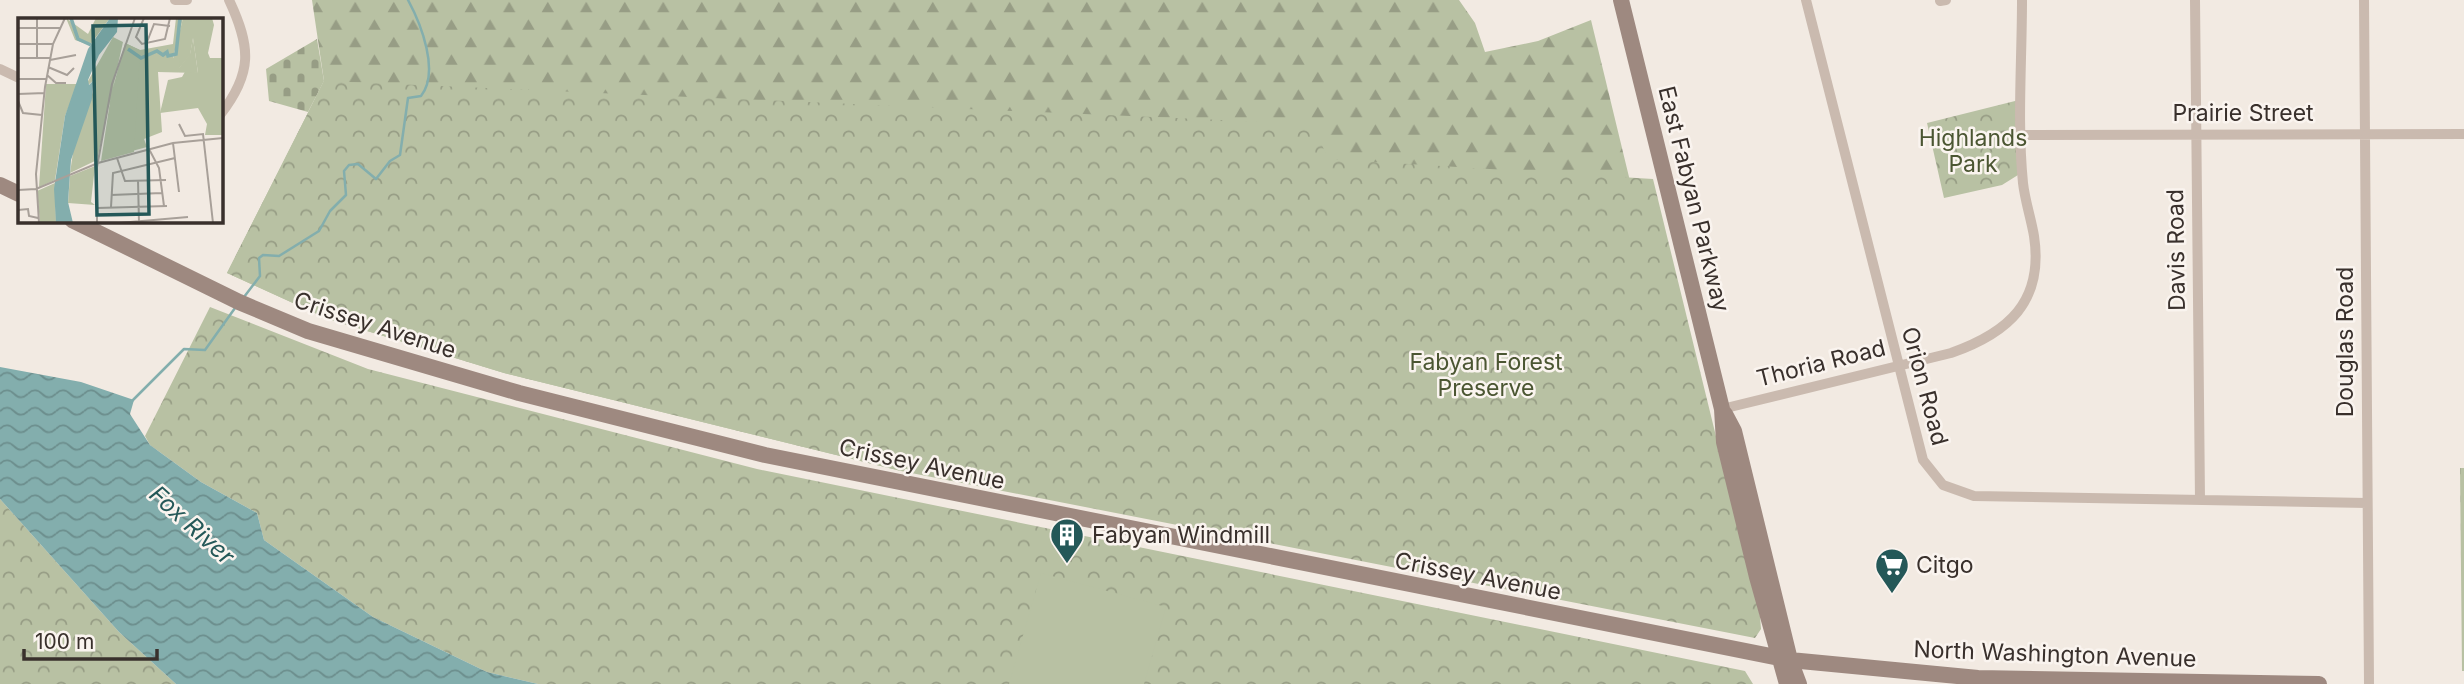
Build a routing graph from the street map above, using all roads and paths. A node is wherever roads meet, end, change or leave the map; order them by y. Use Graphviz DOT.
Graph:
graph roads {
  1 [pos="175,0"];
  2 [pos="187,0"];
  3 [pos="229,0"];
  4 [pos="1621,0"];
  5 [pos="1806,0"];
  6 [pos="2022,0"];
  7 [pos="2195,0"];
  8 [pos="2364,0"];
  9 [pos="0,69"];
  10 [pos="18,78"];
  11 [pos="222,112"];
  12 [pos="2365,133"];
  13 [pos="2464,134"];
  14 [pos="2022,135"];
  15 [pos="2196,135"];
  16 [pos="0,185"];
  17 [pos="18,194"];
  18 [pos="76,222"];
  19 [pos="1898,366"];
  20 [pos="1722,409"];
  21 [pos="2200,499"];
  22 [pos="2367,503"];
  23 [pos="1785,659"];
  24 [pos="1787,684"];
  25 [pos="1800,684"];
  26 [pos="2319,684"];
  27 [pos="2369,684"];
  1 -- 2 [label="street"];
  3 -- 11 [label="street"];
  4 -- 20 [label="main road, East Fabyan Parkway"];
  5 -- 19 [label="street, Orion Road"];
  6 -- 14 [label="street, Thoria Road"];
  7 -- 15 [label="street, Davis Road"];
  8 -- 12 [label="street, Douglas Road"];
  9 -- 10 [label="street"];
  12 -- 13 [label="street, Prairie Street"];
  12 -- 15 [label="street, Prairie Street"];
  12 -- 22 [label="street, Douglas Road"];
  14 -- 15 [label="street, Prairie Street"];
  14 -- 19 [label="street, Thoria Road"];
  15 -- 21 [label="street, Davis Road"];
  16 -- 17 [label="main road"];
  18 -- 23 [label="main road, Crissey Avenue"];
  19 -- 20 [label="street, Thoria Road"];
  19 -- 21 [label="street, Orion Road"];
  20 -- 23 [label="main road, East Fabyan Parkway"];
  21 -- 22 [label="street, Orion Road"];
  22 -- 27 [label="street, Douglas Road"];
  23 -- 24 [label="main road"];
  23 -- 25 [label="main road"];
  23 -- 26 [label="main road, North Washington Avenue"];
}
